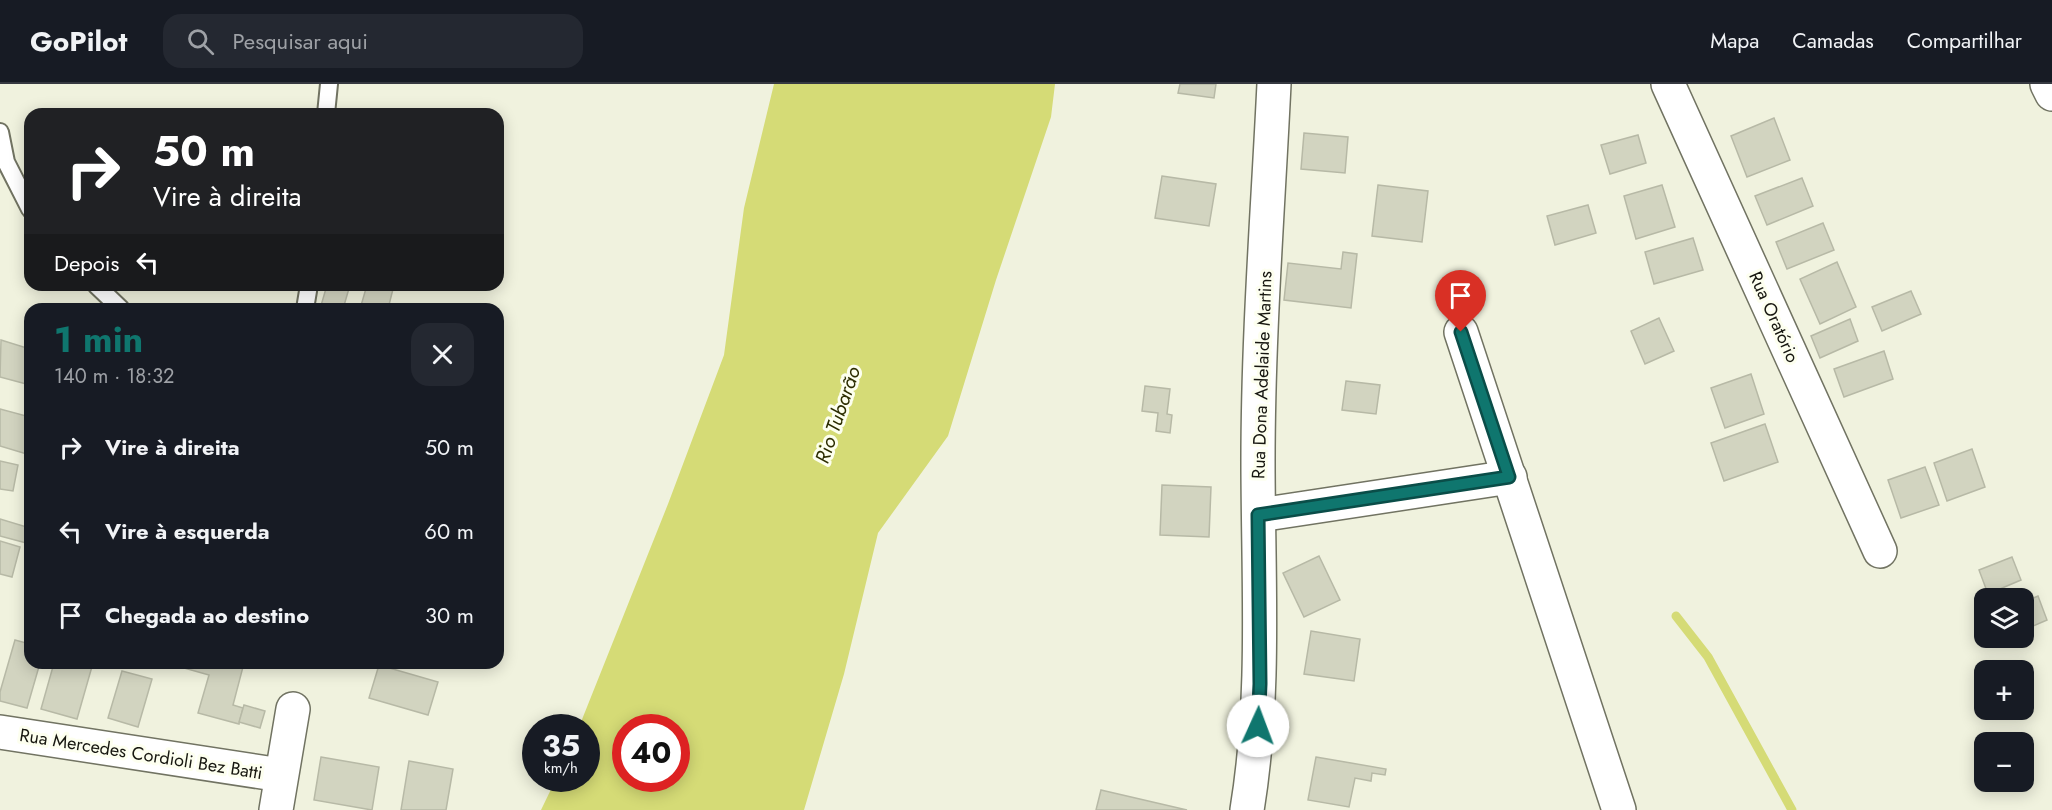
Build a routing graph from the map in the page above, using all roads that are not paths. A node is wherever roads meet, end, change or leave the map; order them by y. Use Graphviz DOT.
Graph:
graph roads {
  1 [pos="329,84"];
  2 [pos="1274,84"];
  3 [pos="1668,84"];
  4 [pos="2047,84"];
  5 [pos="2052,94"];
  6 [pos="327,108"];
  7 [pos="0,132"];
  8 [pos="24,197"];
  9 [pos="102,291"];
  10 [pos="115,303"];
  11 [pos="1461,332"];
  12 [pos="1509,477"];
  13 [pos="1258,515"];
  14 [pos="1880,551"];
  15 [pos="293,709"];
  16 [pos="0,732"];
  17 [pos="281,775"];
  18 [pos="276,810"];
  19 [pos="1247,810"];
  20 [pos="1619,810"];
  1 -- 6 [label="lane"];
  2 -- 13 [label="street, Rua Dona Adelaide Martins"];
  3 -- 14 [label="street, Rua Oratório"];
  4 -- 5 [label="street"];
  7 -- 8 [label="lane"];
  9 -- 10 [label="lane"];
  11 -- 12 [label="street"];
  12 -- 13 [label="street"];
  12 -- 20 [label="street"];
  13 -- 19 [label="street, Rua Dona Adelaide Martins"];
  15 -- 17 [label="street"];
  16 -- 17 [label="street, Rua Mercedes Cordioli Bez Batti"];
  17 -- 18 [label="street"];
}
